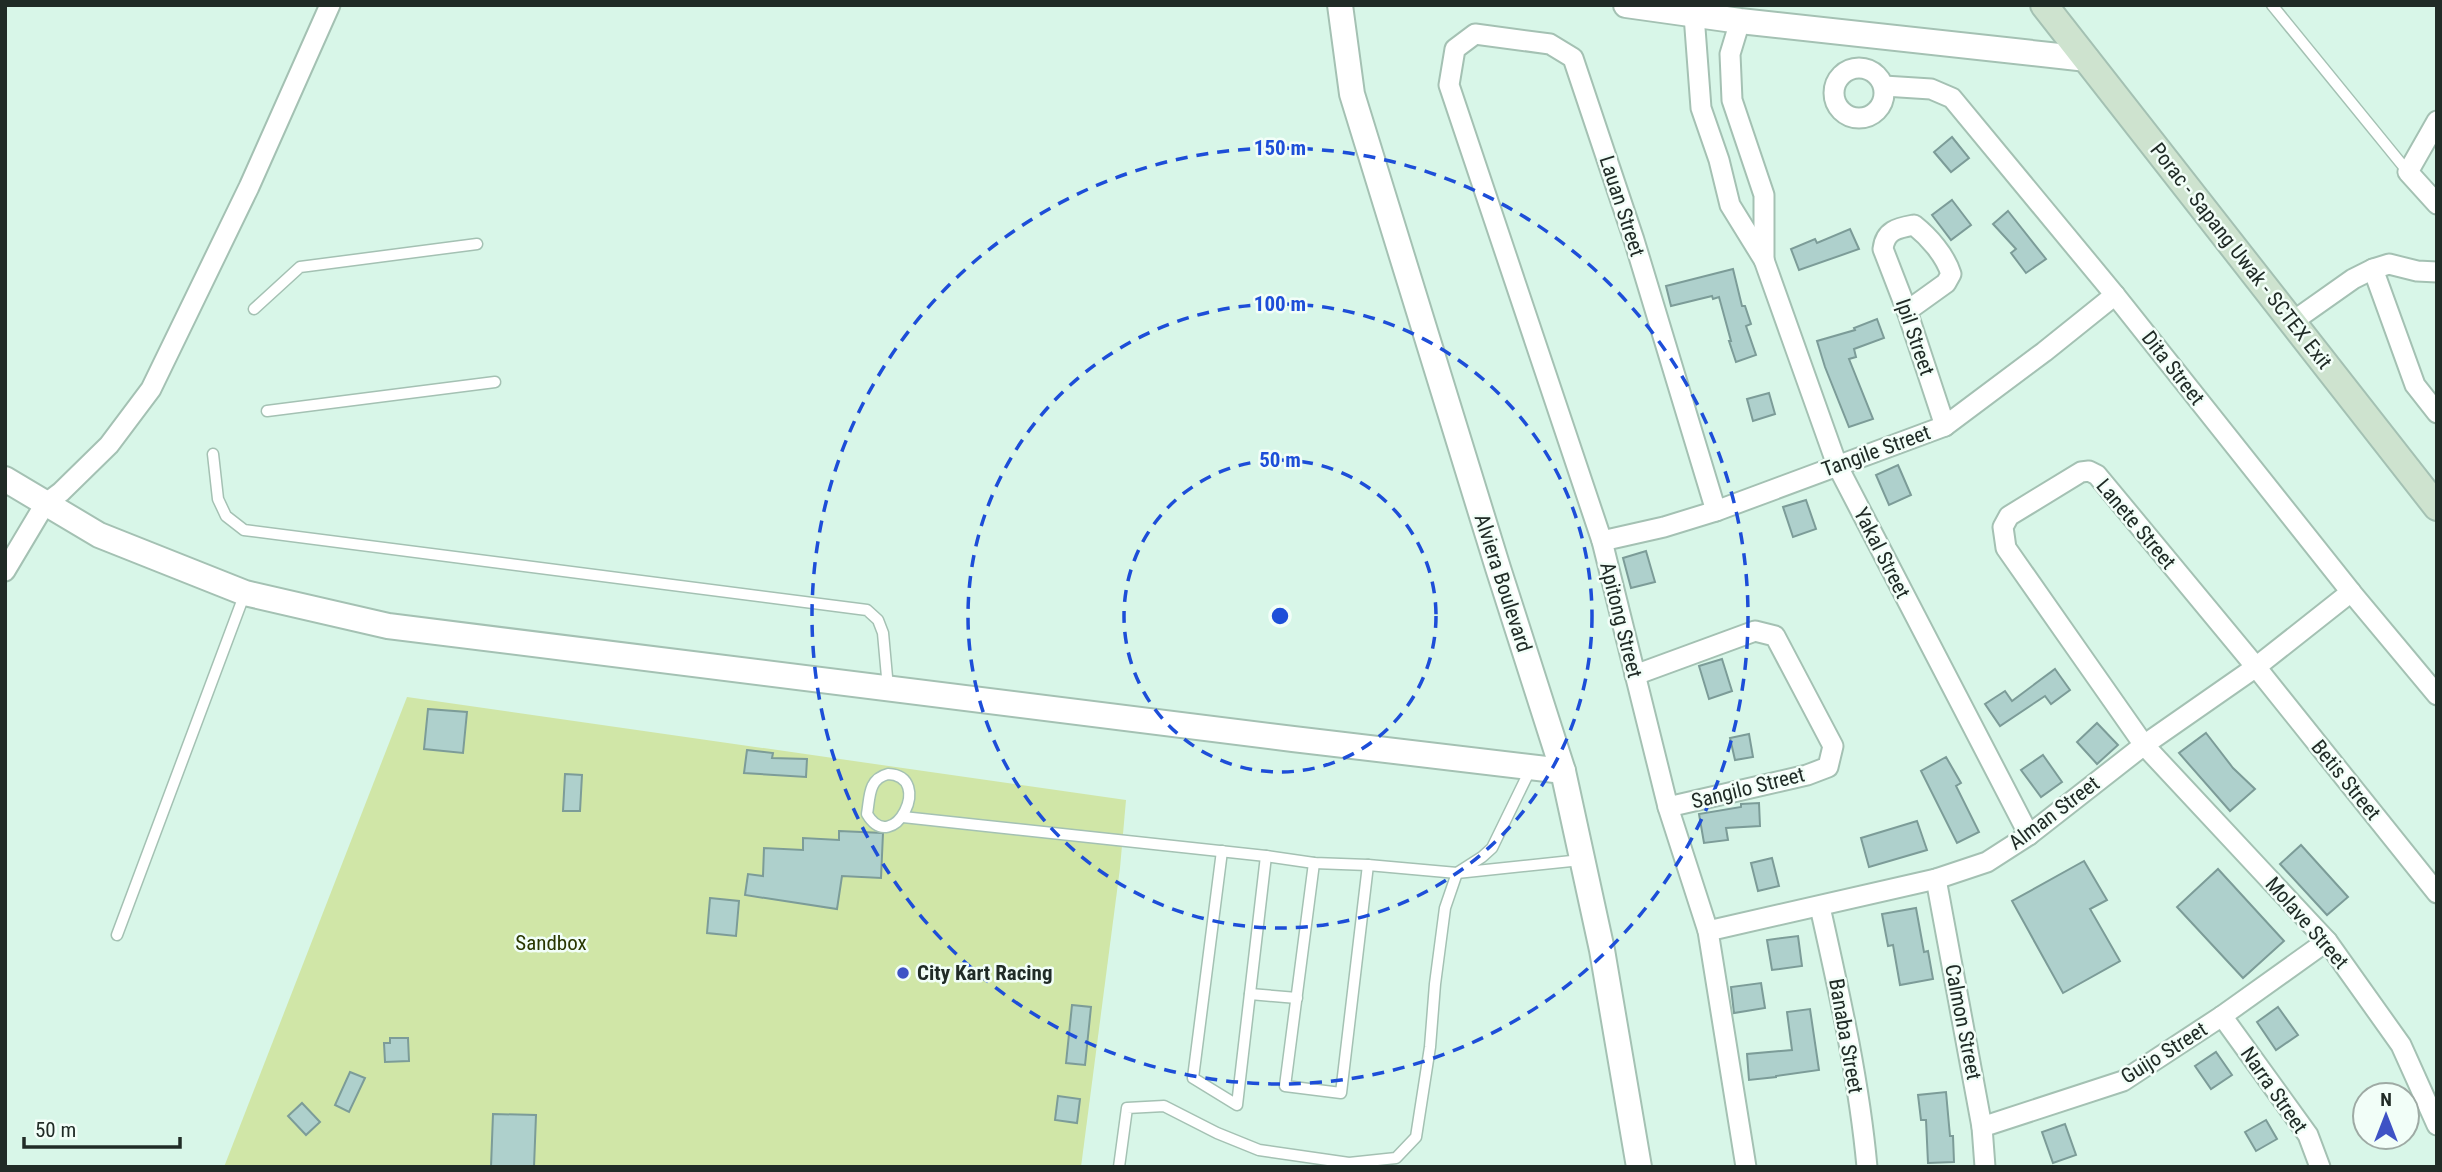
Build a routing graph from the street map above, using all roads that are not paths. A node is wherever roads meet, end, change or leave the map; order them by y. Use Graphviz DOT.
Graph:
graph roads {
  1 [pos="330,5"];
  2 [pos="1340,5"];
  3 [pos="1626,5"];
  4 [pos="2044,5"];
  5 [pos="2272,5"];
  6 [pos="1693,15"];
  7 [pos="1740,21"];
  8 [pos="2087,59"];
  9 [pos="1449,85"];
  10 [pos="1884,86"];
  11 [pos="2437,121"];
  12 [pos="1748,150"];
  13 [pos="1719,160"];
  14 [pos="2408,172"];
  15 [pos="2437,204"];
  16 [pos="477,244"];
  17 [pos="1764,260"];
  18 [pos="2373,269"];
  19 [pos="2437,272"];
  20 [pos="2115,295"];
  21 [pos="254,309"];
  22 [pos="1907,312"];
  23 [pos="2292,322"];
  24 [pos="495,382"];
  25 [pos="267,411"];
  26 [pos="2437,413"];
  27 [pos="1945,426"];
  28 [pos="213,454"];
  29 [pos="1837,466"];
  30 [pos="5,479"];
  31 [pos="45,504"];
  32 [pos="2437,507"];
  33 [pos="1716,511"];
  34 [pos="1602,541"];
  35 [pos="5,571"];
  36 [pos="2351,592"];
  37 [pos="245,593"];
  38 [pos="2256,667"];
  39 [pos="1635,675"];
  40 [pos="888,689"];
  41 [pos="2437,695"];
  42 [pos="2144,745"];
  43 [pos="1531,768"];
  44 [pos="1563,771"];
  45 [pos="1668,807"];
  46 [pos="903,817"];
  47 [pos="2029,835"];
  48 [pos="1222,851"];
  49 [pos="1266,856"];
  50 [pos="1582,860"];
  51 [pos="1314,863"];
  52 [pos="1368,865"];
  53 [pos="1457,873"];
  54 [pos="1936,878"];
  55 [pos="2437,893"];
  56 [pos="1820,907"];
  57 [pos="1708,931"];
  58 [pos="117,935"];
  59 [pos="2327,941"];
  60 [pos="1250,994"];
  61 [pos="1297,998"];
  62 [pos="2222,1016"];
  63 [pos="2437,1125"];
  64 [pos="1982,1127"];
  65 [pos="1119,1167"];
  66 [pos="1639,1167"];
  67 [pos="1746,1167"];
  68 [pos="1867,1167"];
  69 [pos="1985,1167"];
  70 [pos="2320,1167"];
  1 -- 31 [label="street"];
  2 -- 44 [label="street, Alviera Boulevard"];
  3 -- 6 [label="street"];
  4 -- 8 [label="main road, Porac - Sapang Uwak - SCTEX Exit"];
  5 -- 14 [label="lane"];
  6 -- 7 [label="street"];
  6 -- 13 [label="street, Yakal Street"];
  7 -- 8 [label="street"];
  7 -- 12 [label="street, Yakal Street"];
  8 -- 23 [label="main road, Porac - Sapang Uwak - SCTEX Exit"];
  9 -- 33 [label="street, Lauan Street"];
  9 -- 34 [label="street, Apitong Street"];
  10 -- 20 [label="street, Dita Street"];
  11 -- 14 [label="street"];
  12 -- 13 [label="street"];
  12 -- 17 [label="street, Yakal Street"];
  13 -- 17 [label="street, Yakal Street"];
  14 -- 15 [label="street"];
  16 -- 21 [label="lane"];
  17 -- 29 [label="street, Yakal Street"];
  18 -- 19 [label="street"];
  18 -- 23 [label="street"];
  18 -- 26 [label="street"];
  20 -- 27 [label="street, Tangile Street"];
  20 -- 36 [label="street, Dita Street"];
  22 -- 22 [label="street, Ipil Street"];
  22 -- 27 [label="street, Ipil Street"];
  23 -- 32 [label="main road, Porac - Sapang Uwak - SCTEX Exit"];
  24 -- 25 [label="lane"];
  27 -- 29 [label="street, Tangile Street"];
  28 -- 40 [label="lane"];
  29 -- 33 [label="street, Tangile Street"];
  29 -- 47 [label="street, Yakal Street"];
  30 -- 31 [label="street"];
  31 -- 35 [label="street"];
  31 -- 37 [label="street"];
  33 -- 34 [label="street, Tangile Street"];
  34 -- 39 [label="street, Apitong Street"];
  36 -- 38 [label="street, Alman Street"];
  36 -- 41 [label="street, Dita Street"];
  37 -- 40 [label="street"];
  37 -- 58 [label="lane"];
  38 -- 42 [label="street, Alman Street"];
  38 -- 42 [label="street, Lanete Street"];
  38 -- 55 [label="street, Betis Street"];
  39 -- 45 [label="street, Apitong Street"];
  39 -- 45 [label="street, Sangilo Street"];
  40 -- 43 [label="street"];
  42 -- 47 [label="street, Alman Street"];
  42 -- 59 [label="street, Molave Street"];
  43 -- 44 [label="street"];
  43 -- 53 [label="lane"];
  44 -- 50 [label="street, Alviera Boulevard"];
  45 -- 57 [label="street, Apitong Street"];
  46 -- 46 [label="lane"];
  46 -- 48 [label="lane"];
  47 -- 54 [label="street, Alman Street"];
  48 -- 49 [label="lane"];
  48 -- 60 [label="lane"];
  49 -- 51 [label="lane"];
  49 -- 60 [label="lane"];
  50 -- 53 [label="lane"];
  50 -- 66 [label="street, Alviera Boulevard"];
  51 -- 52 [label="lane"];
  51 -- 61 [label="lane"];
  52 -- 53 [label="lane"];
  52 -- 61 [label="lane"];
  53 -- 65 [label="lane"];
  54 -- 56 [label="street, Alman Street"];
  54 -- 64 [label="street, Calmon Street"];
  56 -- 57 [label="street, Alman Street"];
  56 -- 68 [label="street, Banaba Street"];
  57 -- 67 [label="street, Apitong Street"];
  59 -- 62 [label="street, Guijo Street"];
  59 -- 63 [label="street, Molave Street"];
  60 -- 61 [label="lane"];
  62 -- 64 [label="street, Guijo Street"];
  62 -- 70 [label="street, Narra Street"];
  64 -- 69 [label="street, Calmon Street"];
}
